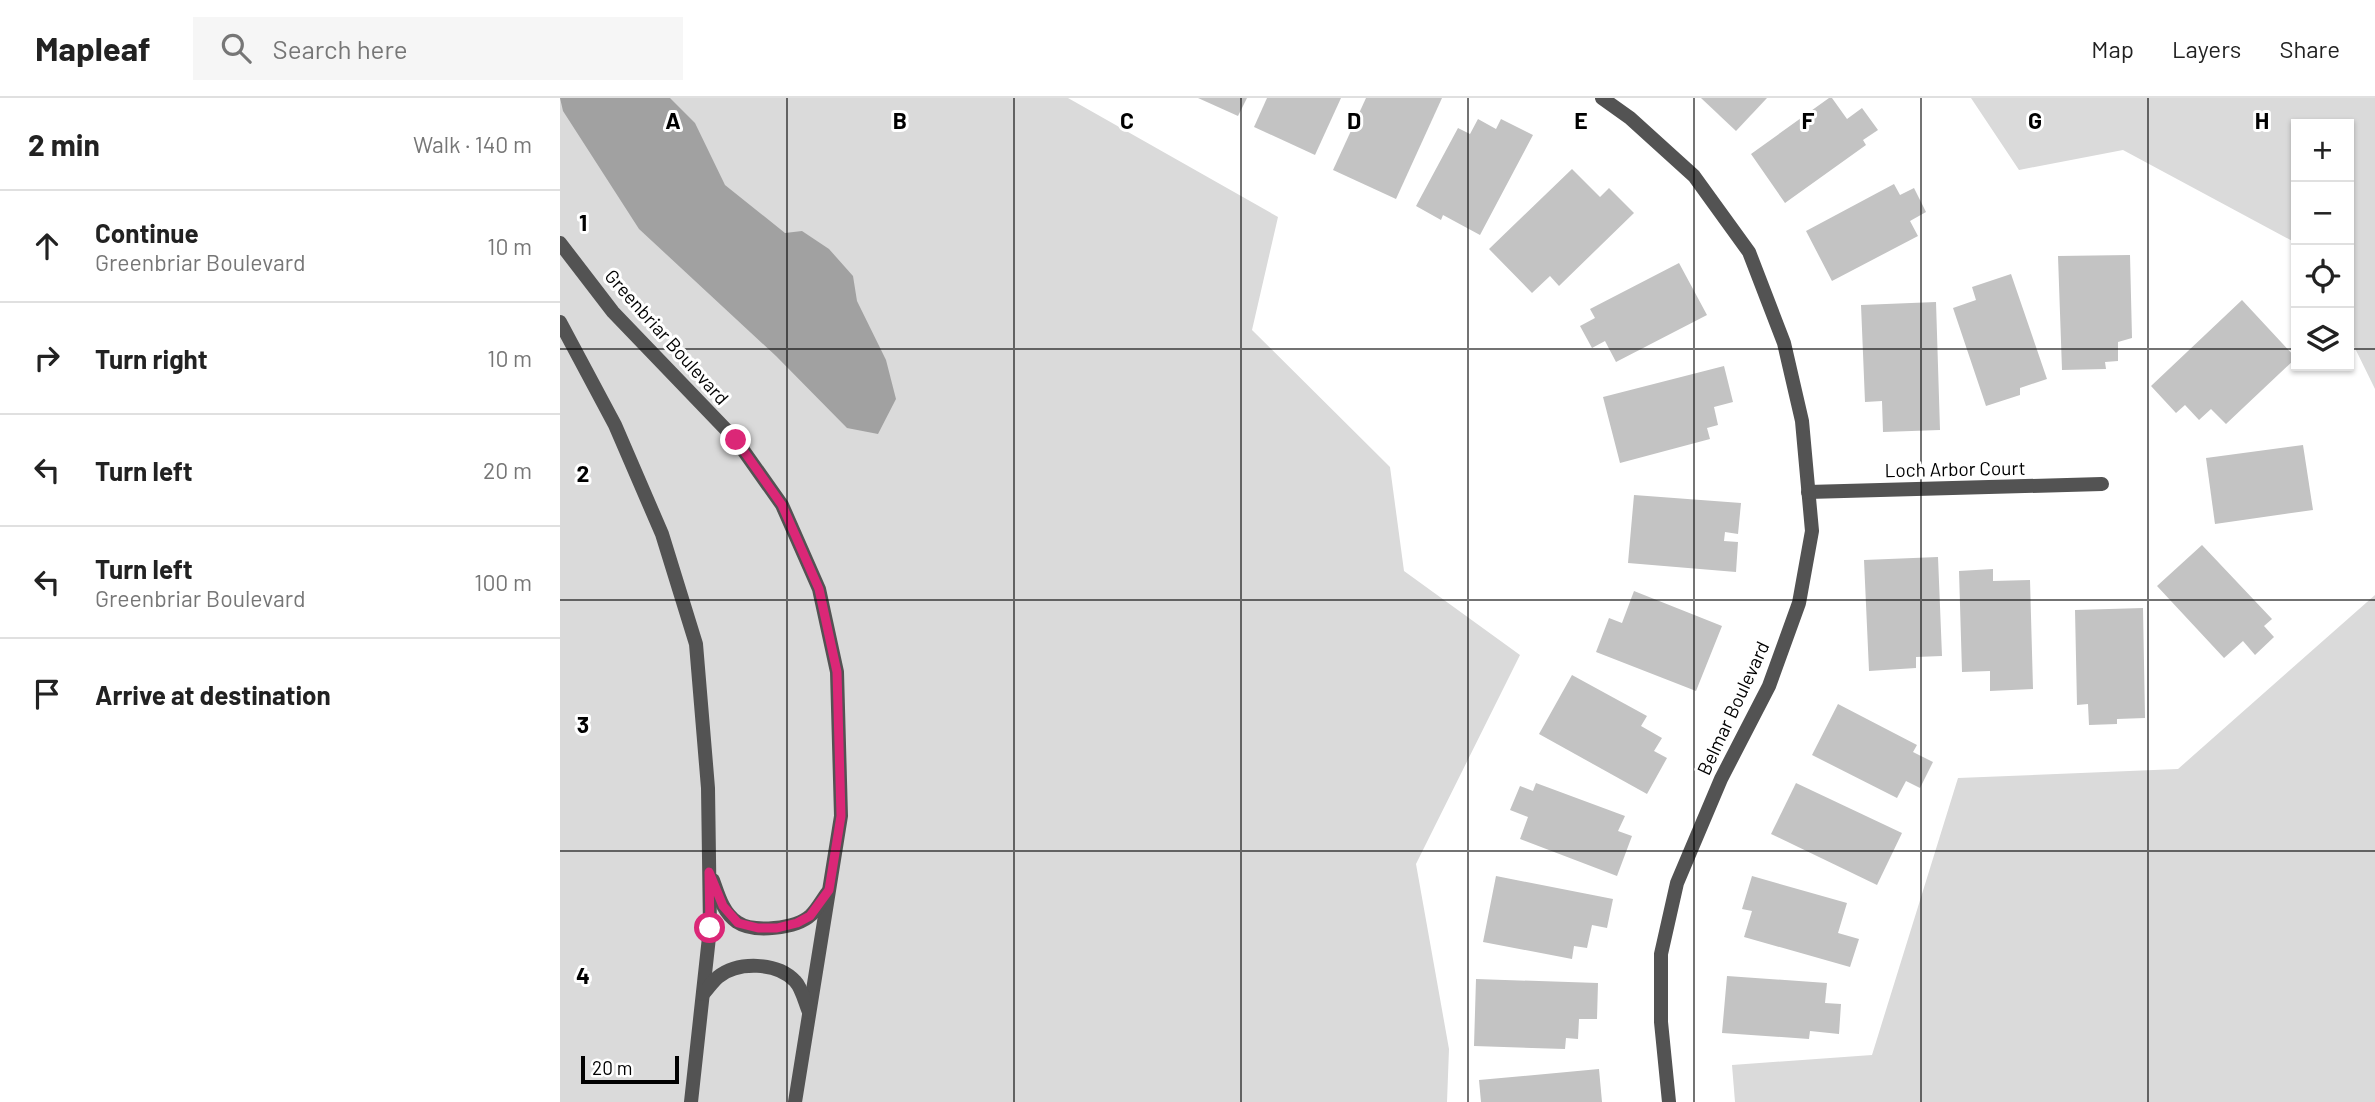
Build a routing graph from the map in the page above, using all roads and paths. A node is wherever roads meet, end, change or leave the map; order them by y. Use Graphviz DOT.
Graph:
graph roads {
  1 [pos="1602,98"];
  2 [pos="560,243"];
  3 [pos="560,322"];
  4 [pos="2102,484"];
  5 [pos="1808,492"];
  6 [pos="709,872"];
  7 [pos="829,890"];
  8 [pos="703,994"];
  9 [pos="809,1013"];
  10 [pos="691,1102"];
  11 [pos="795,1102"];
  12 [pos="1669,1102"];
  1 -- 5 [label="street, Belmar Boulevard"];
  2 -- 7 [label="street, Greenbriar Boulevard"];
  3 -- 6 [label="street"];
  4 -- 5 [label="street, Loch Arbor Court"];
  5 -- 12 [label="street, Belmar Boulevard"];
  6 -- 7 [label="street"];
  6 -- 8 [label="street"];
  7 -- 9 [label="street, Greenbriar Boulevard"];
  8 -- 9 [label="street"];
  8 -- 10 [label="street"];
  9 -- 11 [label="street, Greenbriar Boulevard"];
}
